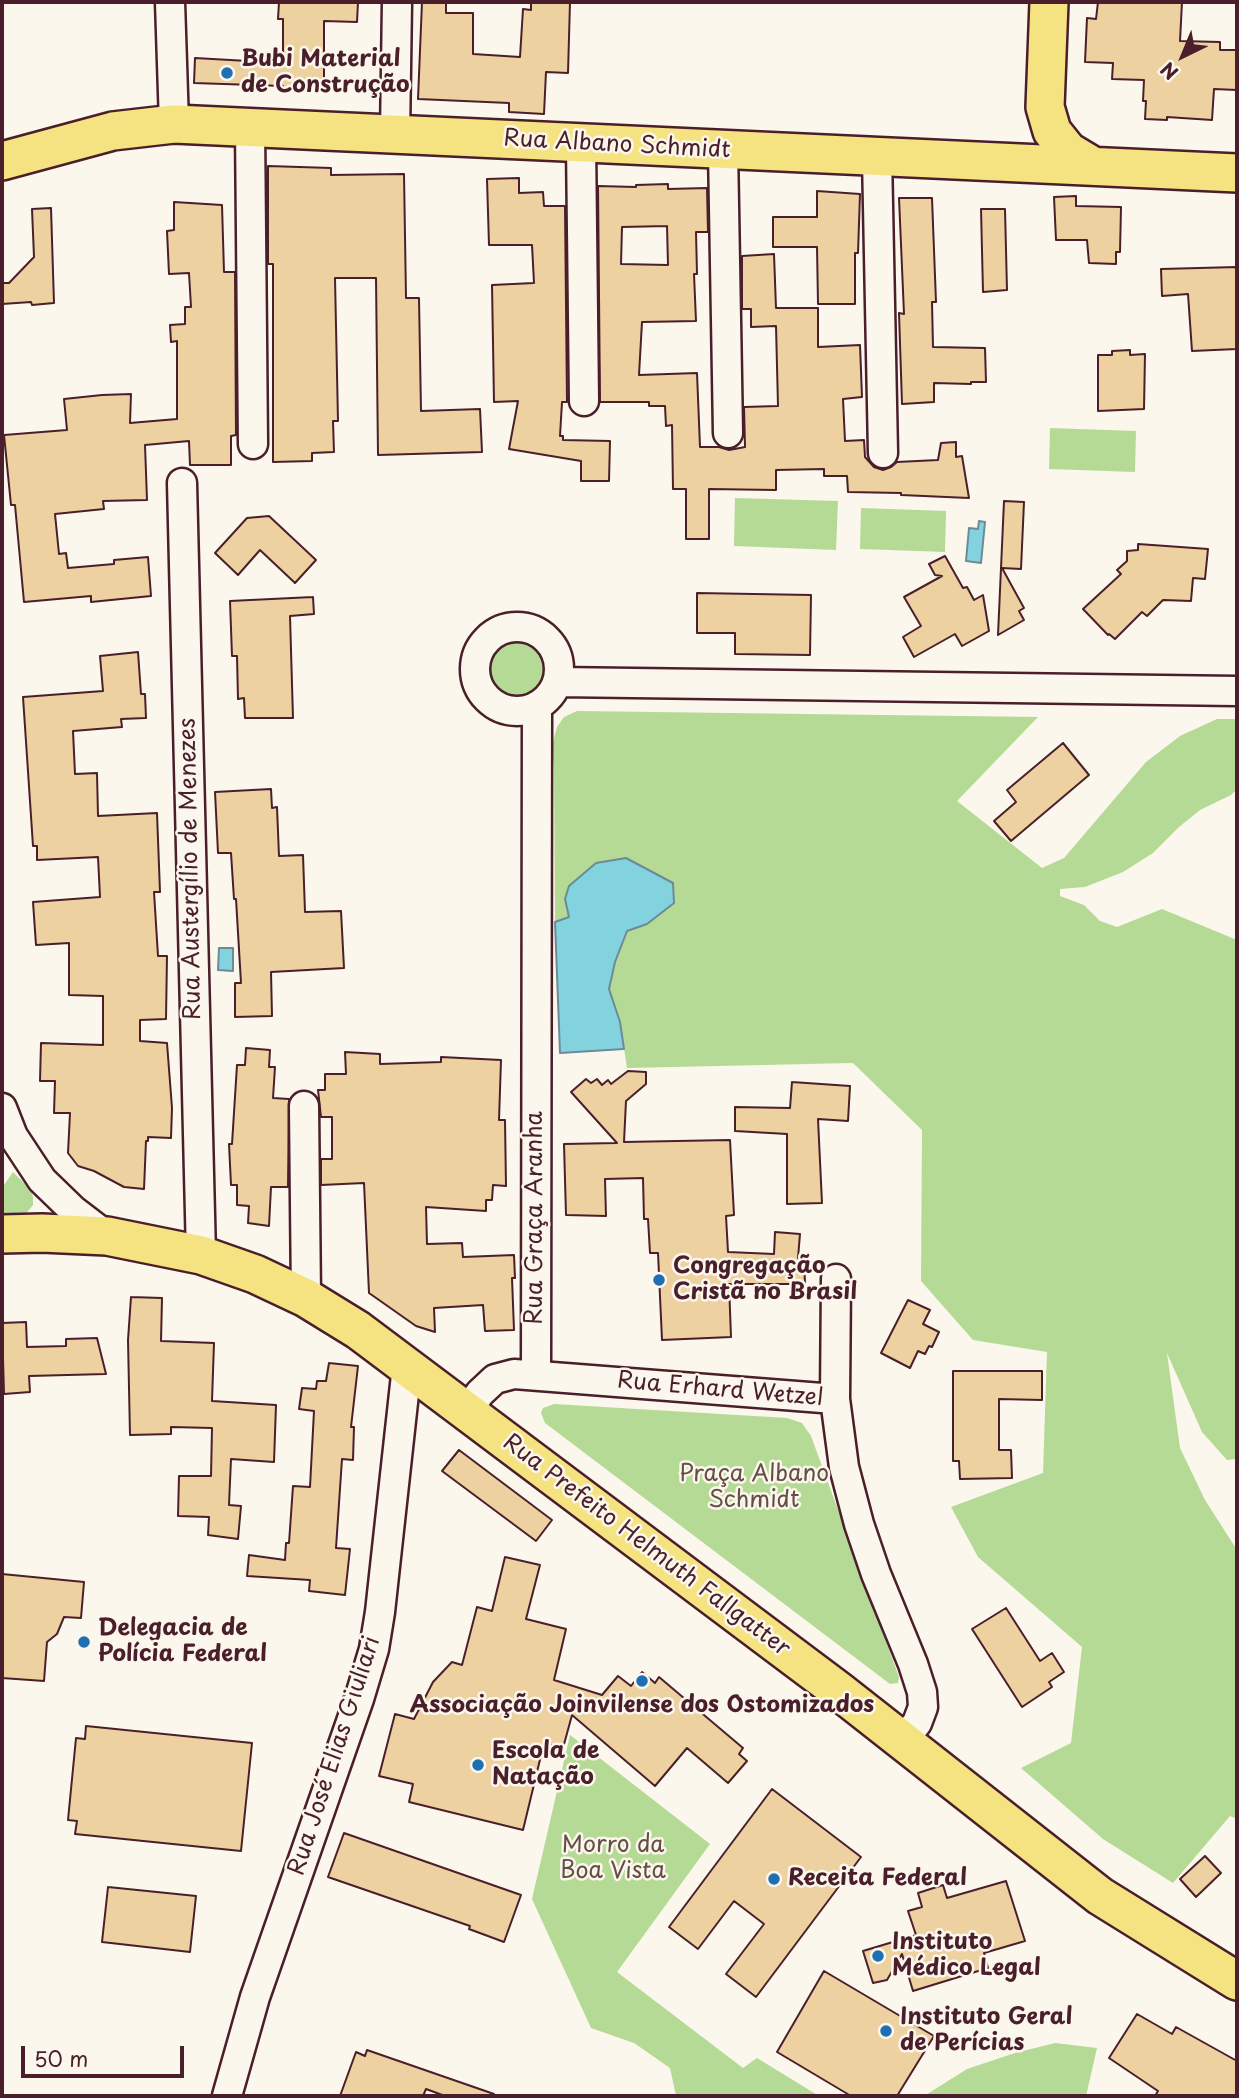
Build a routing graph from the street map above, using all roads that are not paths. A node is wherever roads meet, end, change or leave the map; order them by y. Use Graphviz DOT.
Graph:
graph roads {
  1 [pos="170,2"];
  2 [pos="397,2"];
  3 [pos="1049,2"];
  4 [pos="1045,107"];
  5 [pos="174,124"];
  6 [pos="250,127"];
  7 [pos="395,134"];
  8 [pos="581,143"];
  9 [pos="723,149"];
  10 [pos="877,156"];
  11 [pos="990,162"];
  12 [pos="9,163"];
  13 [pos="1093,166"];
  14 [pos="1237,173"];
  15 [pos="584,401"];
  16 [pos="728,433"];
  17 [pos="253,444"];
  18 [pos="883,453"];
  19 [pos="182,483"];
  20 [pos="558,682"];
  21 [pos="1237,691"];
  22 [pos="537,707"];
  23 [pos="304,1106"];
  24 [pos="2,1108"];
  25 [pos="2,1234"];
  26 [pos="107,1236"];
  27 [pos="201,1255"];
  28 [pos="836,1279"];
  29 [pos="306,1298"];
  30 [pos="407,1366"];
  31 [pos="536,1375"];
  32 [pos="835,1399"];
  33 [pos="467,1411"];
  34 [pos="902,1741"];
  35 [pos="1237,1981"];
  36 [pos="227,2096"];
  1 -- 5 [label="street"];
  2 -- 7 [label="street"];
  3 -- 4 [label="main road"];
  4 -- 11 [label="main road"];
  4 -- 13 [label="main road"];
  5 -- 6 [label="main road, Rua Albano Schmidt"];
  5 -- 12 [label="main road, Rua Albano Schmidt"];
  6 -- 7 [label="main road, Rua Albano Schmidt"];
  6 -- 17 [label="street"];
  7 -- 8 [label="main road, Rua Albano Schmidt"];
  8 -- 9 [label="main road, Rua Albano Schmidt"];
  8 -- 15 [label="street"];
  9 -- 10 [label="main road, Rua Albano Schmidt"];
  9 -- 16 [label="street"];
  10 -- 11 [label="main road, Rua Albano Schmidt"];
  10 -- 18 [label="street"];
  11 -- 13 [label="main road, Rua Albano Schmidt"];
  13 -- 14 [label="main road, Rua Albano Schmidt"];
  19 -- 27 [label="street, Rua Austergílio de Menezes"];
  20 -- 21 [label="street"];
  20 -- 22 [label="street"];
  20 -- 22 [label="street"];
  22 -- 31 [label="street, Rua Graça Aranha"];
  23 -- 29 [label="street"];
  24 -- 26 [label="street"];
  25 -- 26 [label="main road, Rua Prefeito Helmuth Fallgatter"];
  26 -- 27 [label="main road, Rua Prefeito Helmuth Fallgatter"];
  27 -- 29 [label="main road, Rua Prefeito Helmuth Fallgatter"];
  28 -- 32 [label="street"];
  29 -- 30 [label="main road, Rua Prefeito Helmuth Fallgatter"];
  30 -- 33 [label="main road, Rua Prefeito Helmuth Fallgatter"];
  30 -- 36 [label="street, Rua José Elias Giuliari"];
  31 -- 32 [label="street, Rua Erhard Wetzel"];
  31 -- 33 [label="street, Rua Erhard Wetzel"];
  32 -- 34 [label="street, Rua Erhard Wetzel"];
  33 -- 34 [label="main road, Rua Prefeito Helmuth Fallgatter"];
  34 -- 35 [label="main road, Rua Prefeito Helmuth Fallgatter"];
}
